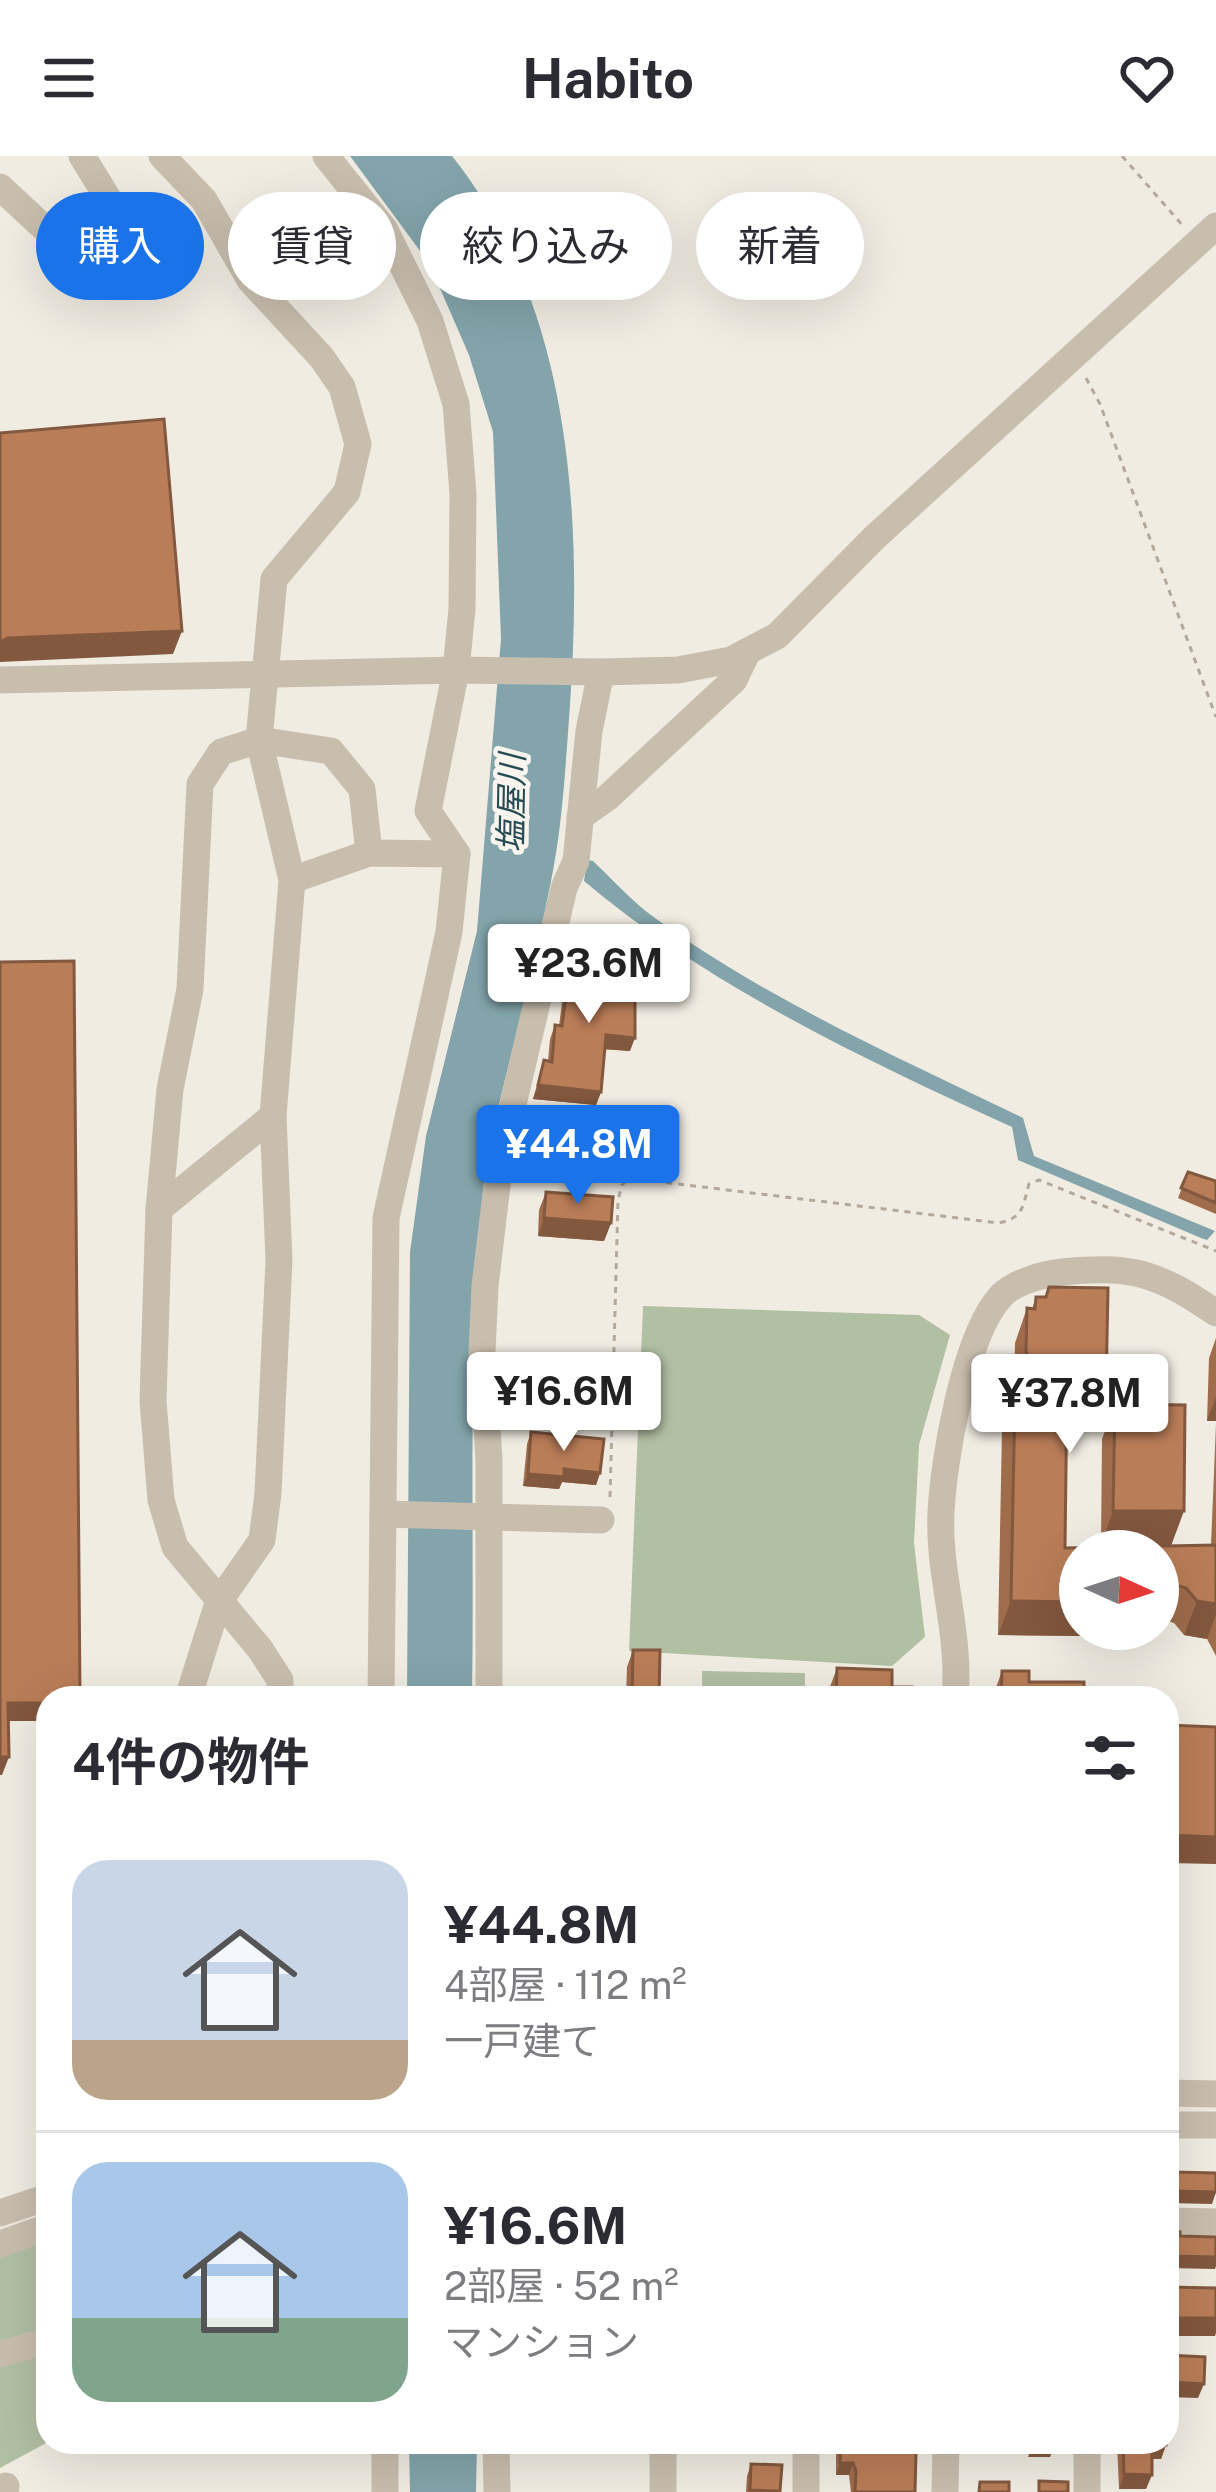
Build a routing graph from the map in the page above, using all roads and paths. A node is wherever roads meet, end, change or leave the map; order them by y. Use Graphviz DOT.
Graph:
graph roads {
  1 [pos="82,156"];
  2 [pos="163,156"];
  3 [pos="326,156"];
  4 [pos="1121,156"];
  5 [pos="0,187"];
  6 [pos="1207,234"];
  7 [pos="1073,358"];
  8 [pos="748,651"];
  9 [pos="456,670"];
  10 [pos="594,672"];
  11 [pos="264,674"];
  12 [pos="0,680"];
  13 [pos="1216,718"];
  14 [pos="259,740"];
  15 [pos="580,817"];
  16 [pos="369,853"];
  17 [pos="457,854"];
  18 [pos="292,880"];
  19 [pos="273,1116"];
  20 [pos="159,1209"];
  21 [pos="1216,1251"];
  22 [pos="1216,1313"];
  23 [pos="383,1514"];
  24 [pos="489,1517"];
  25 [pos="601,1520"];
  26 [pos="218,1603"];
  27 [pos="192,1686"];
  28 [pos="280,1686"];
  29 [pos="381,1686"];
  30 [pos="489,1686"];
  31 [pos="955,1686"];
  32 [pos="1179,2093"];
  33 [pos="1216,2094"];
  34 [pos="1179,2125"];
  35 [pos="1216,2125"];
  36 [pos="36,2201"];
  37 [pos="0,2213"];
  38 [pos="1179,2221"];
  39 [pos="1216,2222"];
  40 [pos="36,2232"];
  41 [pos="0,2244"];
  42 [pos="36,2344"];
  43 [pos="0,2354"];
  44 [pos="385,2454"];
  45 [pos="496,2454"];
  46 [pos="663,2454"];
  47 [pos="806,2454"];
  48 [pos="946,2454"];
  49 [pos="1087,2454"];
  50 [pos="385,2492"];
  51 [pos="496,2492"];
  52 [pos="663,2492"];
  53 [pos="806,2492"];
  54 [pos="945,2492"];
  55 [pos="1087,2492"];
  1 -- 5 [label="street"];
  2 -- 11 [label="street"];
  3 -- 9 [label="street"];
  4 -- 6 [label="path"];
  6 -- 7 [label="street"];
  7 -- 8 [label="street"];
  7 -- 13 [label="path"];
  8 -- 10 [label="street"];
  8 -- 15 [label="street"];
  9 -- 10 [label="street"];
  9 -- 11 [label="street"];
  9 -- 17 [label="street"];
  10 -- 15 [label="street"];
  11 -- 12 [label="street"];
  11 -- 14 [label="street"];
  14 -- 16 [label="street"];
  14 -- 18 [label="street"];
  14 -- 20 [label="street"];
  15 -- 24 [label="street"];
  16 -- 17 [label="street"];
  16 -- 18 [label="street"];
  17 -- 23 [label="street"];
  18 -- 19 [label="street"];
  19 -- 20 [label="street"];
  19 -- 26 [label="street"];
  20 -- 26 [label="street"];
  21 -- 25 [label="path"];
  22 -- 31 [label="street"];
  23 -- 24 [label="street"];
  23 -- 29 [label="street"];
  24 -- 25 [label="street"];
  24 -- 30 [label="street"];
  26 -- 27 [label="street"];
  26 -- 28 [label="street"];
  32 -- 33 [label="street"];
  34 -- 35 [label="street"];
  36 -- 37 [label="street"];
  38 -- 39 [label="street"];
  40 -- 41 [label="street"];
  42 -- 43 [label="street"];
  44 -- 50 [label="street"];
  45 -- 51 [label="street"];
  46 -- 52 [label="street"];
  47 -- 53 [label="street"];
  48 -- 54 [label="street"];
  49 -- 55 [label="street"];
}
